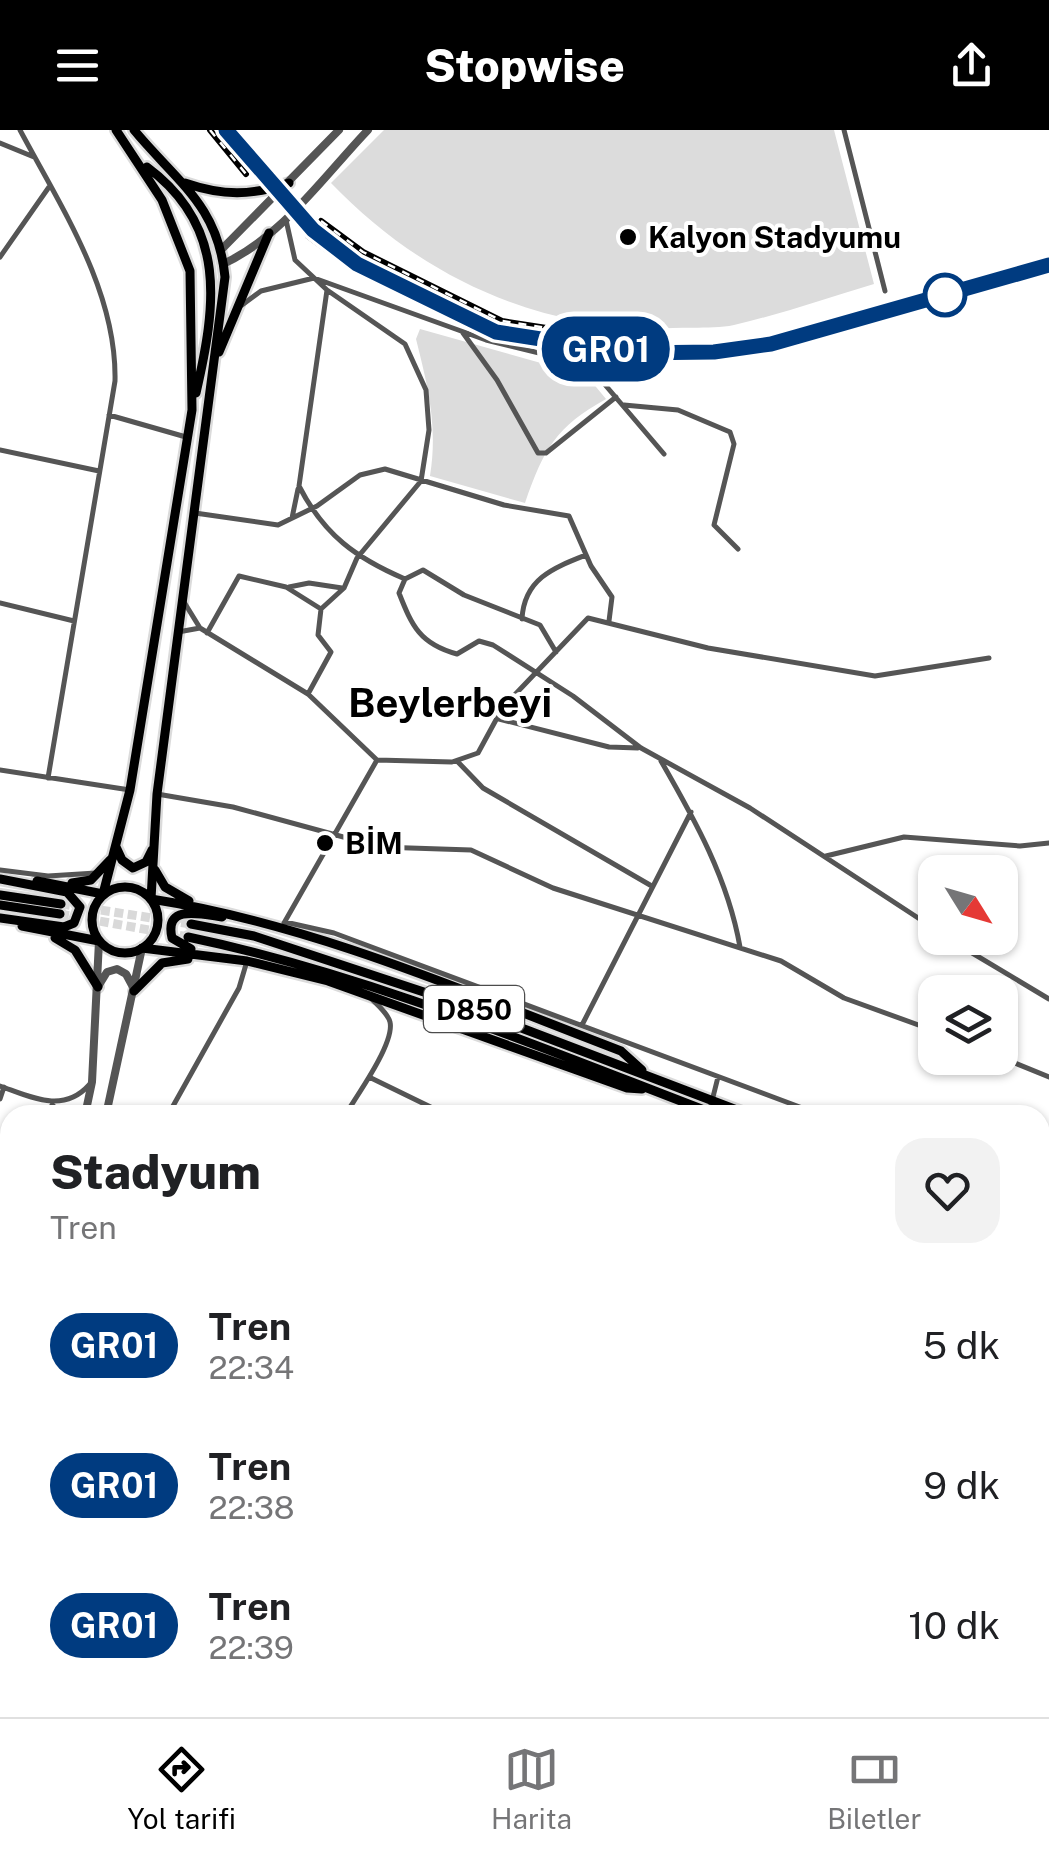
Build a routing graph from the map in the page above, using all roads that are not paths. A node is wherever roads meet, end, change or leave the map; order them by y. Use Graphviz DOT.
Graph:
graph roads {
  1 [pos="20,130"];
  2 [pos="116,130"];
  3 [pos="134,130"];
  4 [pos="339,130"];
  5 [pos="368,130"];
  6 [pos="844,130"];
  7 [pos="0,144"];
  8 [pos="34,157"];
  9 [pos="141,162"];
  10 [pos="182,182"];
  11 [pos="289,183"];
  12 [pos="49,187"];
  13 [pos="286,217"];
  14 [pos="269,233"];
  15 [pos="221,250"];
  16 [pos="0,258"];
  17 [pos="210,260"];
  18 [pos="224,264"];
  19 [pos="314,278"];
  20 [pos="327,290"];
  21 [pos="885,291"];
  22 [pos="232,312"];
  23 [pos="461,331"];
  24 [pos="212,374"];
  25 [pos="616,397"];
  26 [pos="624,405"];
  27 [pos="192,410"];
  28 [pos="108,416"];
  29 [pos="186,436"];
  30 [pos="0,450"];
  31 [pos="664,454"];
  32 [pos="99,471"];
  33 [pos="421,480"];
  34 [pos="299,486"];
  35 [pos="311,510"];
  36 [pos="192,512"];
  37 [pos="292,520"];
  38 [pos="738,549"];
  39 [pos="586,555"];
  40 [pos="357,558"];
  41 [pos="405,579"];
  42 [pos="286,587"];
  43 [pos="344,588"];
  44 [pos="182,598"];
  45 [pos="0,603"];
  46 [pos="321,608"];
  47 [pos="522,618"];
  48 [pos="74,621"];
  49 [pos="609,621"];
  50 [pos="200,628"];
  51 [pos="178,632"];
  52 [pos="207,633"];
  53 [pos="556,652"];
  54 [pos="989,658"];
  55 [pos="537,672"];
  56 [pos="308,694"];
  57 [pos="499,719"];
  58 [pos="641,748"];
  59 [pos="659,758"];
  60 [pos="376,760"];
  61 [pos="456,761"];
  62 [pos="0,770"];
  63 [pos="48,778"];
  64 [pos="130,790"];
  65 [pos="157,794"];
  66 [pos="691,812"];
  67 [pos="335,837"];
  68 [pos="1049,843"];
  69 [pos="116,846"];
  70 [pos="153,847"];
  71 [pos="826,856"];
  72 [pos="110,860"];
  73 [pos="0,870"];
  74 [pos="155,870"];
  75 [pos="100,873"];
  76 [pos="0,878"];
  77 [pos="57,883"];
  78 [pos="650,884"];
  79 [pos="103,894"];
  80 [pos="0,895"];
  81 [pos="151,899"];
  82 [pos="0,904"];
  83 [pos="205,908"];
  84 [pos="636,912"];
  85 [pos="918,918"];
  86 [pos="0,919"];
  87 [pos="191,924"];
  88 [pos="260,924"];
  89 [pos="282,926"];
  90 [pos="49,934"];
  91 [pos="188,937"];
  92 [pos="99,940"];
  93 [pos="740,947"];
  94 [pos="142,948"];
  95 [pos="976,955"];
  96 [pos="232,959"];
  97 [pos="246,961"];
  98 [pos="98,987"];
  99 [pos="134,991"];
  100 [pos="366,994"];
  101 [pos="1049,1000"];
  102 [pos="582,1024"];
  103 [pos="918,1025"];
  104 [pos="1018,1064"];
  105 [pos="647,1075"];
  106 [pos="369,1077"];
  107 [pos="718,1077"];
  108 [pos="1049,1077"];
  109 [pos="92,1082"];
  110 [pos="2,1087"];
  111 [pos="650,1089"];
  112 [pos="0,1099"];
  113 [pos="45,1100"];
  114 [pos="712,1100"];
  115 [pos="51,1105"];
  116 [pos="87,1105"];
  117 [pos="108,1105"];
  118 [pos="174,1105"];
  119 [pos="351,1105"];
  120 [pos="426,1105"];
  121 [pos="690,1105"];
  122 [pos="712,1105"];
  123 [pos="725,1105"];
  124 [pos="794,1105"];
  1 -- 8 [label="street"];
  2 -- 9 [label="main road"];
  3 -- 10 [label="main road"];
  4 -- 11 [label="street"];
  5 -- 13 [label="street"];
  6 -- 21 [label="street"];
  7 -- 8 [label="street"];
  8 -- 12 [label="street"];
  9 -- 17 [label="main road"];
  9 -- 27 [label="main road"];
  10 -- 11 [label="main road"];
  10 -- 15 [label="main road"];
  11 -- 15 [label="street"];
  12 -- 16 [label="street"];
  12 -- 28 [label="street"];
  13 -- 14 [label="street"];
  13 -- 19 [label="street"];
  14 -- 18 [label="street"];
  14 -- 22 [label="main road"];
  15 -- 17 [label="main road"];
  15 -- 18 [label="main road"];
  17 -- 18 [label="main road"];
  17 -- 27 [label="main road"];
  18 -- 24 [label="main road"];
  19 -- 20 [label="street"];
  19 -- 22 [label="street"];
  19 -- 23 [label="street"];
  20 -- 33 [label="street"];
  20 -- 34 [label="street"];
  22 -- 24 [label="main road"];
  23 -- 25 [label="street"];
  23 -- 25 [label="street"];
  24 -- 36 [label="main road"];
  25 -- 26 [label="street"];
  26 -- 31 [label="street"];
  26 -- 38 [label="street"];
  27 -- 29 [label="main road"];
  28 -- 29 [label="street"];
  28 -- 32 [label="street"];
  29 -- 64 [label="main road"];
  30 -- 32 [label="street"];
  32 -- 48 [label="street"];
  33 -- 35 [label="street"];
  33 -- 39 [label="street"];
  33 -- 40 [label="street"];
  34 -- 35 [label="street"];
  34 -- 37 [label="street"];
  35 -- 37 [label="street"];
  35 -- 40 [label="street"];
  36 -- 37 [label="street"];
  36 -- 44 [label="main road"];
  39 -- 47 [label="street"];
  39 -- 49 [label="street"];
  40 -- 41 [label="street"];
  40 -- 43 [label="street"];
  41 -- 47 [label="street"];
  41 -- 55 [label="street"];
  42 -- 43 [label="street"];
  42 -- 46 [label="street"];
  42 -- 52 [label="street"];
  43 -- 46 [label="street"];
  44 -- 50 [label="street"];
  44 -- 51 [label="main road"];
  45 -- 48 [label="street"];
  46 -- 56 [label="street"];
  47 -- 53 [label="street"];
  48 -- 63 [label="street"];
  49 -- 53 [label="street"];
  49 -- 54 [label="street"];
  50 -- 51 [label="street"];
  50 -- 52 [label="street"];
  51 -- 65 [label="main road"];
  52 -- 56 [label="street"];
  53 -- 55 [label="street"];
  55 -- 57 [label="street"];
  55 -- 58 [label="street"];
  56 -- 60 [label="street"];
  57 -- 58 [label="street"];
  57 -- 61 [label="street"];
  58 -- 59 [label="street"];
  59 -- 66 [label="street"];
  59 -- 71 [label="street"];
  60 -- 61 [label="street"];
  60 -- 67 [label="street"];
  61 -- 78 [label="street"];
  62 -- 63 [label="street"];
  63 -- 64 [label="street"];
  64 -- 69 [label="main road"];
  65 -- 67 [label="street"];
  65 -- 70 [label="main road"];
  66 -- 78 [label="street"];
  66 -- 93 [label="street"];
  67 -- 84 [label="street"];
  67 -- 89 [label="street"];
  68 -- 71 [label="street"];
  69 -- 70 [label="main road"];
  69 -- 72 [label="main road"];
  70 -- 74 [label="main road"];
  71 -- 85 [label="street"];
  72 -- 75 [label="main road"];
  72 -- 79 [label="main road"];
  73 -- 75 [label="street"];
  74 -- 81 [label="main road"];
  74 -- 83 [label="main road"];
  75 -- 77 [label="main road"];
  76 -- 77 [label="main road"];
  76 -- 86 [label="main road"];
  77 -- 79 [label="main road"];
  78 -- 84 [label="street"];
  79 -- 81 [label="main road"];
  79 -- 92 [label="main road"];
  80 -- 82 [label="main road"];
  81 -- 83 [label="main road"];
  81 -- 94 [label="main road"];
  83 -- 88 [label="main road"];
  84 -- 93 [label="street"];
  84 -- 102 [label="street"];
  86 -- 90 [label="main road"];
  87 -- 105 [label="main road, D850"];
  88 -- 89 [label="main road"];
  88 -- 97 [label="main road"];
  89 -- 102 [label="street"];
  89 -- 105 [label="main road"];
  90 -- 92 [label="main road"];
  90 -- 98 [label="main road"];
  91 -- 111 [label="main road, D850"];
  92 -- 94 [label="main road"];
  92 -- 98 [label="street"];
  93 -- 103 [label="street"];
  94 -- 96 [label="main road"];
  94 -- 99 [label="street"];
  95 -- 101 [label="street"];
  96 -- 97 [label="main road"];
  96 -- 99 [label="main road"];
  97 -- 100 [label="main road"];
  97 -- 118 [label="street"];
  98 -- 99 [label="street"];
  98 -- 109 [label="street"];
  99 -- 117 [label="street"];
  100 -- 106 [label="street"];
  100 -- 111 [label="main road"];
  102 -- 107 [label="street"];
  104 -- 108 [label="street"];
  105 -- 114 [label="main road, D850"];
  106 -- 119 [label="street"];
  106 -- 120 [label="street"];
  107 -- 114 [label="street"];
  107 -- 124 [label="street"];
  109 -- 113 [label="street"];
  109 -- 116 [label="street"];
  110 -- 112 [label="street"];
  110 -- 113 [label="street"];
  111 -- 121 [label="main road, D850"];
  113 -- 115 [label="street"];
  114 -- 122 [label="street"];
  114 -- 123 [label="main road, D850"];
}
